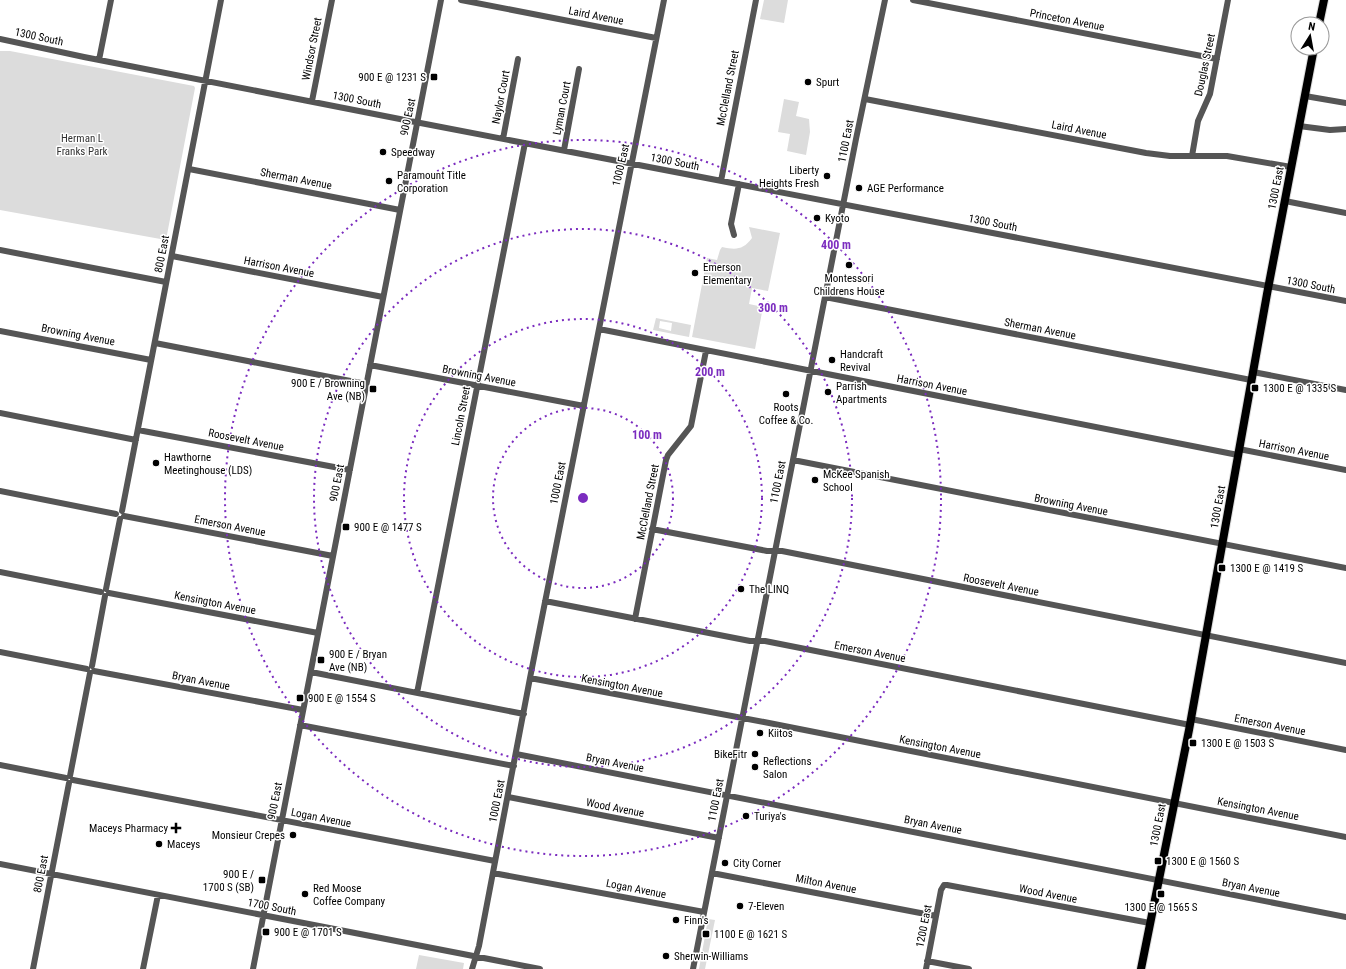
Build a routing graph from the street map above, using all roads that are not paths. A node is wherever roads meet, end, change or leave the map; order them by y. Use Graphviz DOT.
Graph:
graph roads {
  1 [pos="111,0"];
  2 [pos="221,0"];
  3 [pos="332,0"];
  4 [pos="441,0"];
  5 [pos="461,0"];
  6 [pos="664,0"];
  7 [pos="756,0"];
  8 [pos="885,0"];
  9 [pos="913,0"];
  10 [pos="1228,0"];
  11 [pos="1324,0"];
  12 [pos="1321,16"];
  13 [pos="656,38"];
  14 [pos="0,39"];
  15 [pos="1312,56"];
  16 [pos="518,59"];
  17 [pos="1217,59"];
  18 [pos="99,60"];
  19 [pos="579,70"];
  20 [pos="206,80"];
  21 [pos="1305,96"];
  22 [pos="865,99"];
  23 [pos="312,101"];
  24 [pos="1346,103"];
  25 [pos="418,122"];
  26 [pos="1299,126"];
  27 [pos="1346,129"];
  28 [pos="503,139"];
  29 [pos="525,143"];
  30 [pos="564,150"];
  31 [pos="1192,156"];
  32 [pos="632,163"];
  33 [pos="1291,167"];
  34 [pos="188,169"];
  35 [pos="721,181"];
  36 [pos="738,184"];
  37 [pos="1285,201"];
  38 [pos="843,204"];
  39 [pos="400,210"];
  40 [pos="1346,213"];
  41 [pos="734,235"];
  42 [pos="0,250"];
  43 [pos="172,256"];
  44 [pos="166,282"];
  45 [pos="1268,287"];
  46 [pos="383,297"];
  47 [pos="825,297"];
  48 [pos="1346,302"];
  49 [pos="599,329"];
  50 [pos="0,330"];
  51 [pos="155,343"];
  52 [pos="706,351"];
  53 [pos="152,360"];
  54 [pos="370,365"];
  55 [pos="810,371"];
  56 [pos="1253,372"];
  57 [pos="1251,380"];
  58 [pos="366,384"];
  59 [pos="477,386"];
  60 [pos="1346,390"];
  61 [pos="584,406"];
  62 [pos="0,413"];
  63 [pos="138,430"];
  64 [pos="136,440"];
  65 [pos="1239,452"];
  66 [pos="793,460"];
  67 [pos="350,470"];
  68 [pos="1346,470"];
  69 [pos="0,492"];
  70 [pos="120,515"];
  71 [pos="652,529"];
  72 [pos="1222,544"];
  73 [pos="775,551"];
  74 [pos="333,556"];
  75 [pos="1346,568"];
  76 [pos="0,572"];
  77 [pos="105,592"];
  78 [pos="545,601"];
  79 [pos="635,619"];
  80 [pos="318,633"];
  81 [pos="1206,635"];
  82 [pos="758,641"];
  83 [pos="0,652"];
  84 [pos="1346,663"];
  85 [pos="91,670"];
  86 [pos="311,672"];
  87 [pos="530,678"];
  88 [pos="417,693"];
  89 [pos="303,710"];
  90 [pos="524,714"];
  91 [pos="742,718"];
  92 [pos="1190,722"];
  93 [pos="300,726"];
  94 [pos="1346,750"];
  95 [pos="516,754"];
  96 [pos="0,765"];
  97 [pos="514,766"];
  98 [pos="69,779"];
  99 [pos="727,795"];
  100 [pos="508,797"];
  101 [pos="1174,803"];
  102 [pos="282,820"];
  103 [pos="1346,837"];
  104 [pos="719,838"];
  105 [pos="495,862"];
  106 [pos="0,864"];
  107 [pos="493,873"];
  108 [pos="712,873"];
  109 [pos="51,874"];
  110 [pos="1159,880"];
  111 [pos="943,887"];
  112 [pos="158,895"];
  113 [pos="704,912"];
  114 [pos="263,915"];
  115 [pos="936,916"];
  116 [pos="1346,917"];
  117 [pos="1150,923"];
  118 [pos="476,957"];
  119 [pos="928,961"];
  120 [pos="32,969"];
  121 [pos="143,969"];
  122 [pos="253,969"];
  123 [pos="472,969"];
  124 [pos="540,969"];
  125 [pos="693,969"];
  126 [pos="926,969"];
  127 [pos="969,969"];
  128 [pos="1141,969"];
  1 -- 18 [label="street"];
  2 -- 20 [label="street, 800 East"];
  3 -- 23 [label="street, Windsor Street"];
  4 -- 25 [label="street, 900 East"];
  5 -- 13 [label="street, Laird Avenue"];
  6 -- 13 [label="street, 1000 East"];
  7 -- 35 [label="street, McClelland Street"];
  8 -- 22 [label="street, 1100 East"];
  9 -- 17 [label="street, Princeton Avenue"];
  10 -- 17 [label="street, Douglas Street"];
  11 -- 12 [label="main road"];
  13 -- 32 [label="street, 1000 East"];
  14 -- 18 [label="street, 1300 South"];
  15 -- 21 [label="main road, 1300 East"];
  16 -- 28 [label="street, Naylor Court"];
  17 -- 31 [label="street, Douglas Street"];
  18 -- 20 [label="street, 1300 South"];
  19 -- 30 [label="street, Lyman Court"];
  20 -- 23 [label="street, 1300 South"];
  20 -- 34 [label="street, 800 East"];
  21 -- 24 [label="street"];
  21 -- 26 [label="main road, 1300 East"];
  22 -- 31 [label="street, Laird Avenue"];
  22 -- 38 [label="street, 1100 East"];
  23 -- 25 [label="street, 1300 South"];
  25 -- 28 [label="street, 1300 South"];
  25 -- 39 [label="street, 900 East"];
  26 -- 27 [label="street"];
  26 -- 33 [label="main road, 1300 East"];
  28 -- 29 [label="street, 1300 South"];
  29 -- 30 [label="street, 1300 South"];
  29 -- 59 [label="street, Lincoln Street"];
  30 -- 32 [label="street, 1300 South"];
  31 -- 33 [label="street, Laird Avenue"];
  32 -- 35 [label="street, 1300 South"];
  32 -- 49 [label="street, 1000 East"];
  33 -- 37 [label="main road, 1300 East"];
  34 -- 39 [label="street, Sherman Avenue"];
  34 -- 43 [label="street, 800 East"];
  35 -- 36 [label="street, 1300 South"];
  36 -- 38 [label="street, 1300 South"];
  36 -- 41 [label="street"];
  37 -- 40 [label="street"];
  37 -- 45 [label="main road, 1300 East"];
  38 -- 45 [label="street, 1300 South"];
  38 -- 47 [label="street, 1100 East"];
  39 -- 46 [label="street, 900 East"];
  42 -- 44 [label="street"];
  43 -- 44 [label="street, 800 East"];
  43 -- 46 [label="street, Harrison Avenue"];
  44 -- 51 [label="street, 800 East"];
  45 -- 48 [label="street, 1300 South"];
  45 -- 56 [label="main road, 1300 East"];
  46 -- 54 [label="street, 900 East"];
  47 -- 55 [label="street, 1100 East"];
  47 -- 57 [label="street, Sherman Avenue"];
  49 -- 52 [label="street, Harrison Avenue"];
  49 -- 61 [label="street, 1000 East"];
  50 -- 53 [label="street, Browning Avenue"];
  51 -- 53 [label="street, 800 East"];
  51 -- 58 [label="street"];
  52 -- 55 [label="street, Harrison Avenue"];
  52 -- 71 [label="street, McClelland Street"];
  53 -- 63 [label="street, 800 East"];
  54 -- 58 [label="street, 900 East"];
  54 -- 59 [label="street, Browning Avenue"];
  55 -- 65 [label="street, Harrison Avenue"];
  55 -- 66 [label="street, 1100 East"];
  56 -- 57 [label="main road, 1300 East"];
  56 -- 60 [label="street"];
  57 -- 65 [label="main road, 1300 East"];
  58 -- 67 [label="street, 900 East"];
  59 -- 61 [label="street, Browning Avenue"];
  59 -- 88 [label="street, Lincoln Street"];
  61 -- 78 [label="street, 1000 East"];
  62 -- 64 [label="street"];
  63 -- 64 [label="street, 800 East"];
  63 -- 67 [label="street, Roosevelt Avenue"];
  64 -- 70 [label="street, 800 East"];
  65 -- 68 [label="street, Harrison Avenue"];
  65 -- 72 [label="main road, 1300 East"];
  66 -- 72 [label="street, Browning Avenue"];
  66 -- 73 [label="street, 1100 East"];
  67 -- 74 [label="street, 900 East"];
  69 -- 70 [label="street, Emerson Avenue"];
  70 -- 74 [label="street, Emerson Avenue"];
  70 -- 77 [label="street, 800 East"];
  71 -- 73 [label="street, Roosevelt Avenue"];
  71 -- 79 [label="street, McClelland Street"];
  72 -- 75 [label="street, Browning Avenue"];
  72 -- 81 [label="main road, 1300 East"];
  73 -- 81 [label="street, Roosevelt Avenue"];
  73 -- 82 [label="street, 1100 East"];
  74 -- 80 [label="street, 900 East"];
  76 -- 77 [label="street, Kensington Avenue"];
  77 -- 80 [label="street, Kensington Avenue"];
  77 -- 85 [label="street, 800 East"];
  78 -- 79 [label="street, Emerson Avenue"];
  78 -- 87 [label="street, 1000 East"];
  79 -- 82 [label="street, Emerson Avenue"];
  80 -- 86 [label="street, 900 East"];
  81 -- 84 [label="street, Roosevelt Avenue"];
  81 -- 92 [label="main road, 1300 East"];
  82 -- 91 [label="street, 1100 East"];
  82 -- 92 [label="street, Emerson Avenue"];
  83 -- 85 [label="street, Bryan Avenue"];
  85 -- 89 [label="street, Bryan Avenue"];
  85 -- 98 [label="street, 800 East"];
  86 -- 88 [label="street"];
  86 -- 89 [label="street, 900 East"];
  87 -- 90 [label="street, 1000 East"];
  87 -- 91 [label="street, Kensington Avenue"];
  88 -- 90 [label="street"];
  89 -- 93 [label="street, 900 East"];
  90 -- 95 [label="street, 1000 East"];
  91 -- 99 [label="street, 1100 East"];
  91 -- 101 [label="street, Kensington Avenue"];
  92 -- 94 [label="street, Emerson Avenue"];
  92 -- 101 [label="main road, 1300 East"];
  93 -- 97 [label="street"];
  93 -- 102 [label="street, 900 East"];
  95 -- 97 [label="street, 1000 East"];
  95 -- 99 [label="street, Bryan Avenue"];
  96 -- 98 [label="street, Logan Avenue"];
  97 -- 100 [label="street, 1000 East"];
  98 -- 102 [label="street, Logan Avenue"];
  98 -- 109 [label="street, 800 East"];
  99 -- 104 [label="street, 1100 East"];
  99 -- 110 [label="street, Bryan Avenue"];
  100 -- 104 [label="street, Wood Avenue"];
  100 -- 105 [label="street, 1000 East"];
  101 -- 103 [label="street, Kensington Avenue"];
  101 -- 110 [label="main road, 1300 East"];
  102 -- 105 [label="street, Logan Avenue"];
  102 -- 114 [label="street, 900 East"];
  104 -- 108 [label="street, 1100 East"];
  105 -- 107 [label="street, 1000 East"];
  106 -- 109 [label="street, 1700 South"];
  107 -- 113 [label="street, Logan Avenue"];
  107 -- 118 [label="street, 1000 East"];
  108 -- 113 [label="street, 1100 East"];
  108 -- 115 [label="street, Milton Avenue"];
  109 -- 112 [label="street, 1700 South"];
  109 -- 120 [label="street, 800 East"];
  110 -- 116 [label="street, Bryan Avenue"];
  110 -- 117 [label="main road, 1300 East"];
  111 -- 115 [label="street, 1200 East"];
  111 -- 117 [label="street, Wood Avenue"];
  112 -- 114 [label="street, 1700 South"];
  112 -- 121 [label="street"];
  113 -- 125 [label="street, 1100 East"];
  114 -- 118 [label="street, 1700 South"];
  114 -- 122 [label="street, 900 East"];
  115 -- 119 [label="street, 1200 East"];
  117 -- 128 [label="main road, 1300 East"];
  118 -- 123 [label="street, 1000 East"];
  118 -- 124 [label="street, 1700 South"];
  119 -- 126 [label="street, 1200 East"];
  119 -- 127 [label="street"];
}
